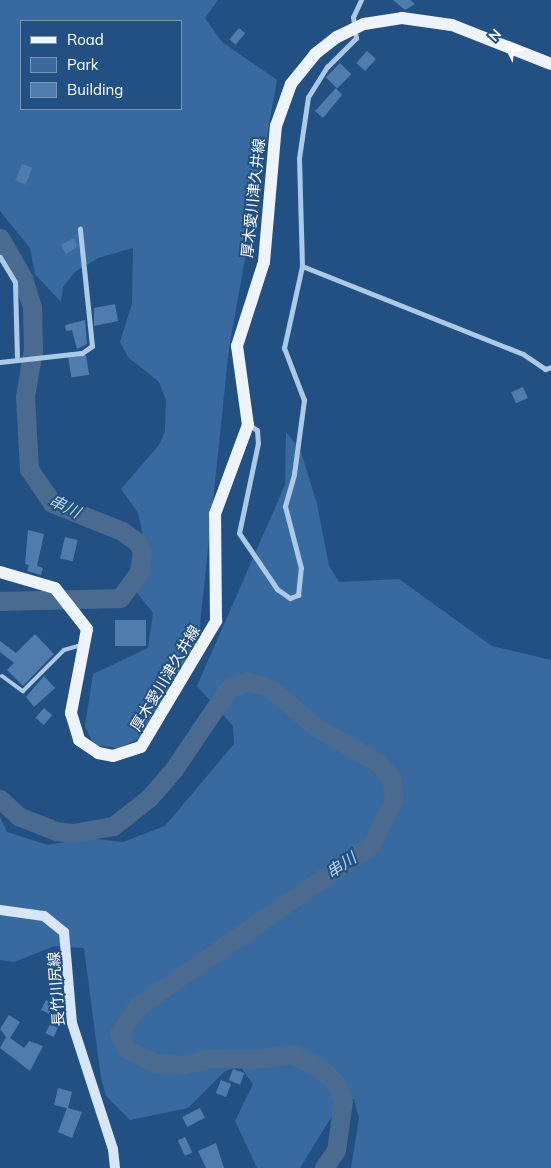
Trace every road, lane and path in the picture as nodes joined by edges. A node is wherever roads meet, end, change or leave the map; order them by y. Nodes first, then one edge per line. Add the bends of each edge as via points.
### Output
1 (361, 0) edge
2 (354, 27) junction
3 (551, 64) edge
4 (80, 230) dead end
5 (0, 257) edge
6 (302, 266) junction
7 (17, 357) junction
8 (0, 362) edge
9 (551, 367) edge
10 (248, 425) junction
11 (0, 572) edge
12 (86, 645) junction
13 (2, 676) dead end
14 (0, 910) edge
15 (115, 1168) edge

1 - 2 street
2 - 3 main road, 厚木愛川津久井線 via 390,19 426,18
2 - 6 street via 352,45 327,67 306,105 297,199
2 - 10 main road, 厚木愛川津久井線 via 308,61 291,84 279,112 267,245 236,354 248,400
4 - 7 street via 92,346 82,353
5 - 7 street via 15,282
6 - 9 street via 524,354 545,369
6 - 10 street via 284,348 304,400 285,506 301,568 298,595 290,598 277,589 239,533 258,443 258,430
7 - 8 street
10 - 12 main road, 厚木愛川津久井線 via 215,514 216,621 155,730 136,751 107,755 91,749 77,736 70,713
11 - 12 main road, 厚木愛川津久井線 via 55,588 84,622
12 - 13 lane via 64,650 23,691
14 - 15 main road, 長竹川尻線 via 44,916 64,932 70,951 72,1023 113,1149

